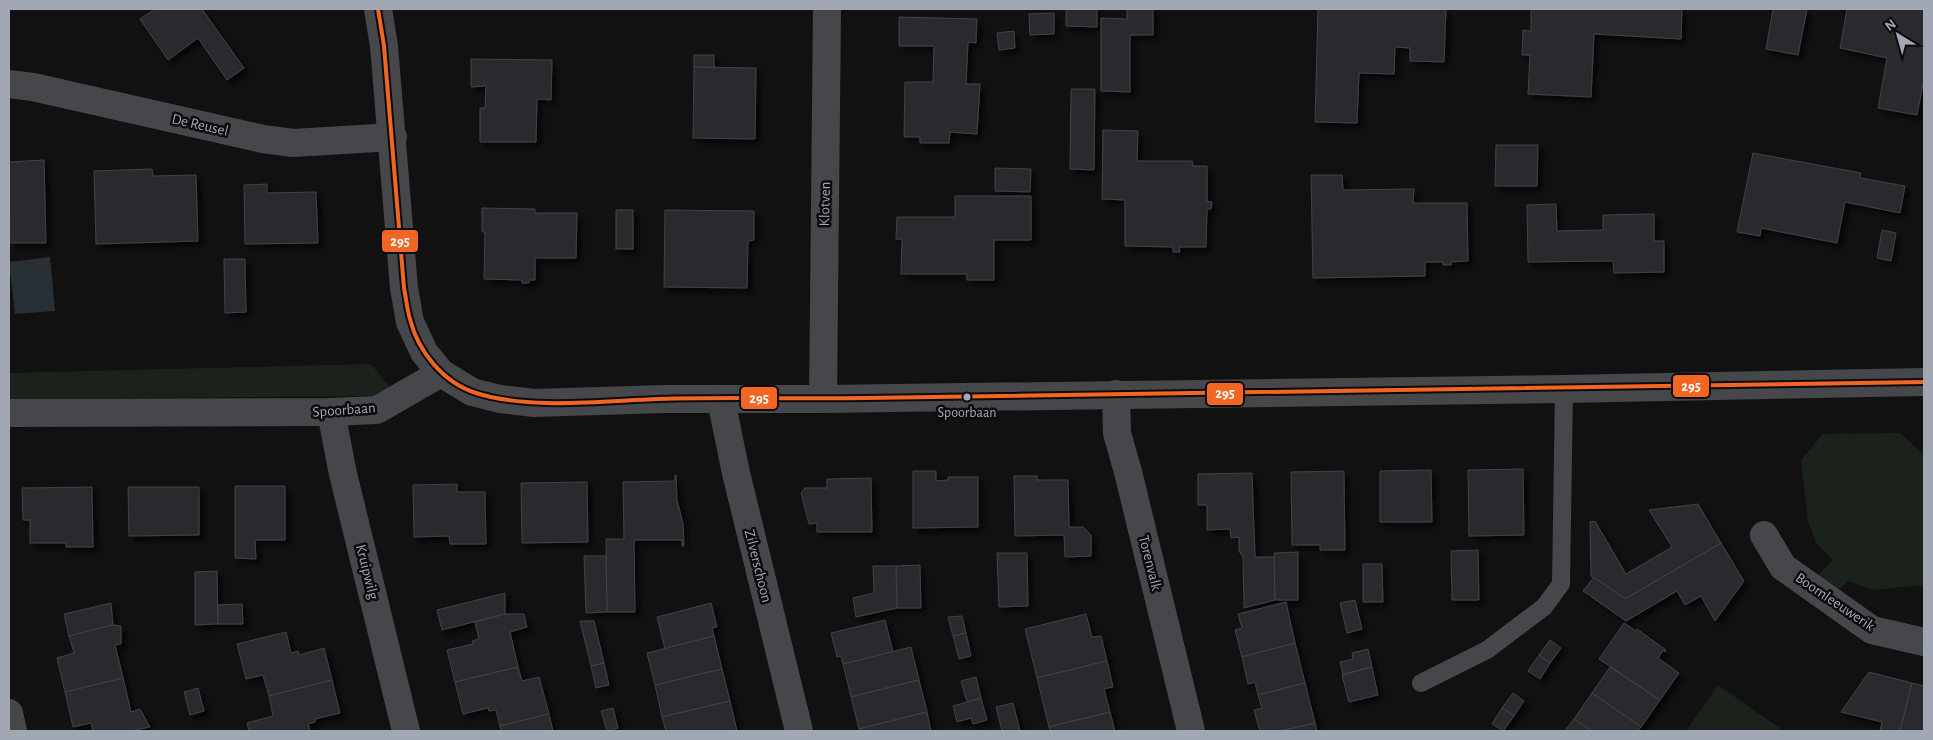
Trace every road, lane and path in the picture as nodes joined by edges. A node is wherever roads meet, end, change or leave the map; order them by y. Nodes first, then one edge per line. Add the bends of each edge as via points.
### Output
1 (378, 9) edge
2 (827, 9) edge
3 (9, 84) edge
4 (393, 137) junction
5 (441, 373) junction
6 (1924, 382) edge
7 (1564, 389) junction
8 (1116, 394) junction
9 (823, 399) junction
10 (721, 400) junction
11 (9, 412) edge
12 (331, 412) junction
13 (1764, 535) dead end
14 (1924, 642) edge
15 (1421, 683) dead end
16 (9, 713) edge
17 (13, 731) edge
18 (406, 731) edge
19 (799, 731) edge
20 (1191, 731) edge

1 - 4 street
2 - 9 street, Klotven
3 - 4 street, De Reusel via 263,139 293,143
4 - 5 street via 404,288 410,322 424,352
5 - 10 street via 472,392 500,400
5 - 12 street, Spoorbaan via 377,410
6 - 7 street
7 - 8 street
7 - 15 lane via 1561,584 1544,607 1487,650
8 - 9 street
8 - 20 street, Torenvalk via 1117,433
9 - 10 street
10 - 19 street, Zilverschoon
11 - 12 street, Spoorbaan
12 - 18 street, Kruipwilg via 345,483
13 - 14 street, Boomleeuwerik via 1782,567 1872,630
16 - 17 street

